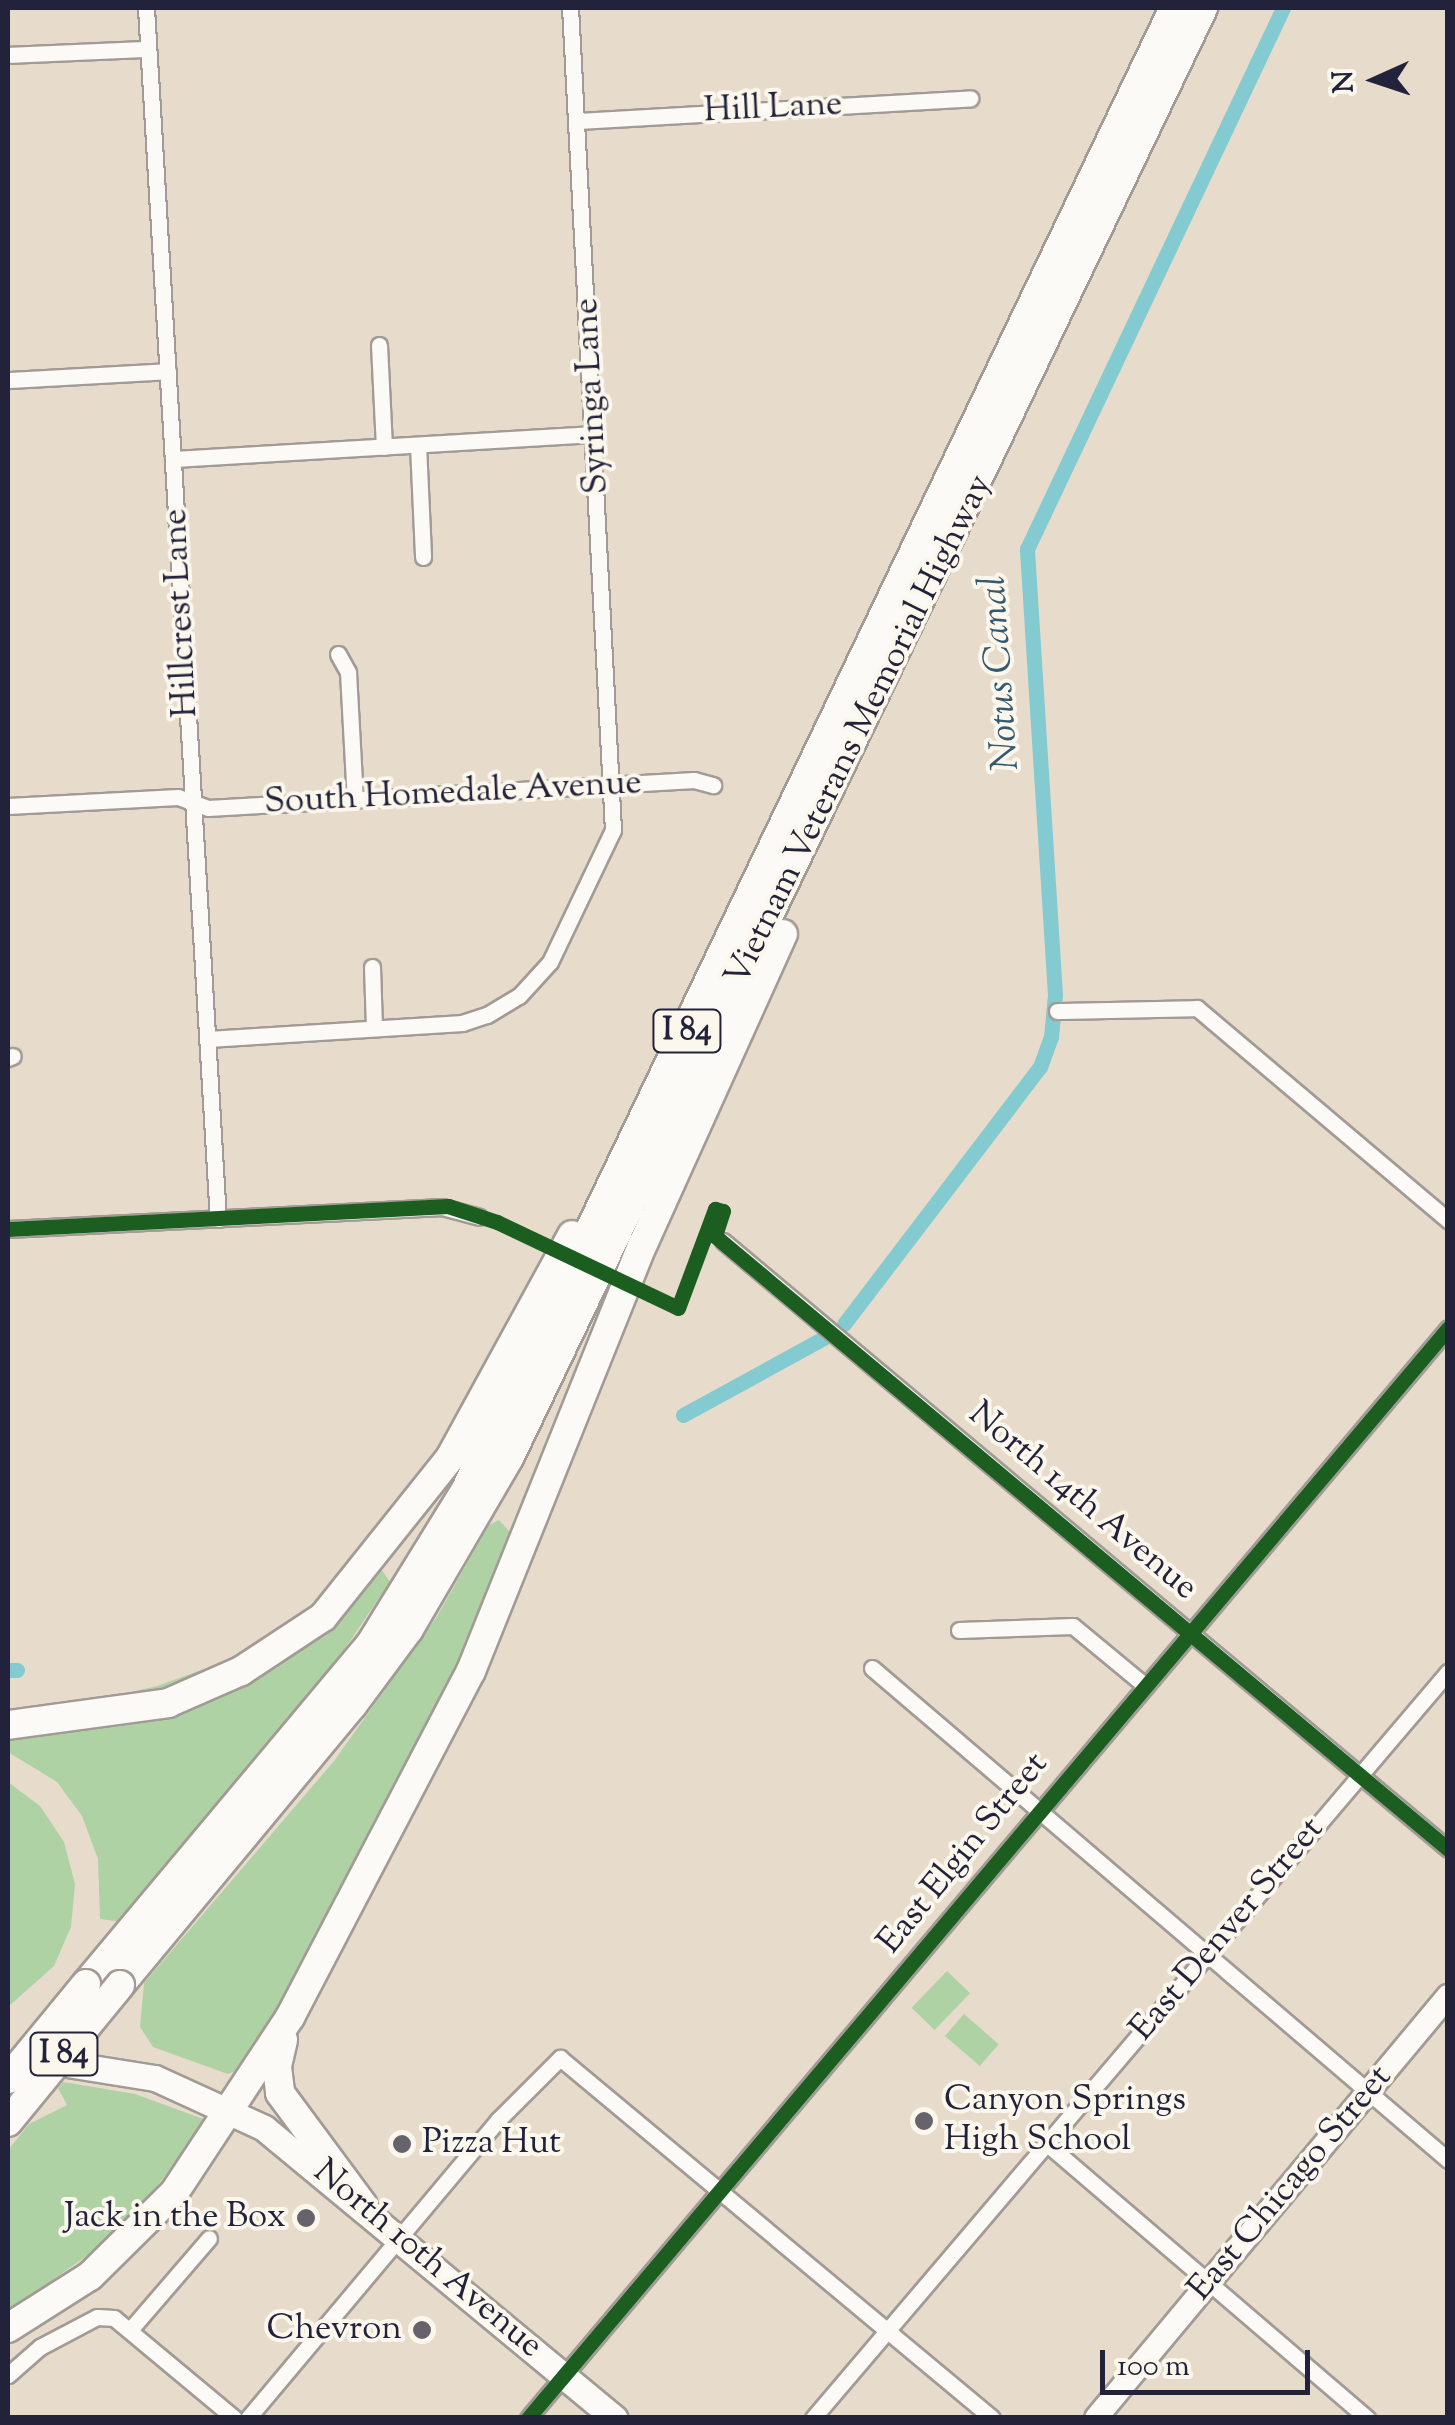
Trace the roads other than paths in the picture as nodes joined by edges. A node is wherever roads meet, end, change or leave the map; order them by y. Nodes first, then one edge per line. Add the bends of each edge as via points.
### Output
1 (146, 8) edge
2 (570, 8) edge
3 (1174, 8) edge
4 (1204, 8) edge
5 (148, 48) junction
6 (8, 55) edge
7 (970, 98) dead end
8 (577, 121) junction
9 (379, 345) dead end
10 (168, 370) junction
11 (8, 380) edge
12 (596, 434) junction
13 (418, 445) junction
14 (384, 447) junction
15 (173, 459) junction
16 (424, 557) dead end
17 (939, 569) junction
18 (338, 654) dead end
19 (616, 784) junction
20 (712, 785) dead end
21 (355, 800) junction
22 (193, 803) junction
23 (8, 806) edge
24 (372, 966) dead end
25 (1057, 1011) dead end
26 (374, 1028) junction
27 (208, 1039) junction
28 (644, 1119) junction
29 (478, 1217) dead end
30 (218, 1218) junction
31 (1448, 1220) edge
32 (8, 1230) edge
33 (723, 1241) dead end
34 (1448, 1328) edge
35 (959, 1630) dead end
36 (1188, 1632) junction
37 (872, 1668) dead end
38 (1448, 1672) edge
39 (1143, 1684) junction
40 (8, 1725) edge
41 (1360, 1775) junction
42 (1038, 1811) junction
43 (1448, 1849) edge
44 (1207, 1954) junction
45 (1448, 1996) edge
46 (290, 2017) junction
47 (8, 2062) edge
48 (8, 2079) edge
49 (1368, 2092) junction
50 (234, 2111) junction
51 (8, 2122) edge
52 (1046, 2143) junction
53 (1448, 2160) edge
54 (722, 2189) junction
55 (363, 2205) junction
56 (400, 2236) junction
57 (209, 2238) dead end
58 (1207, 2282) junction
59 (8, 2328) edge
60 (130, 2330) junction
61 (886, 2330) junction
62 (563, 2375) junction
63 (8, 2376) edge
64 (234, 2418) edge
65 (248, 2418) edge
66 (528, 2418) edge
67 (614, 2418) edge
68 (813, 2418) edge
69 (992, 2418) edge
70 (1096, 2418) edge
71 (1367, 2418) edge

1 - 5 street, Hillcrest Lane
2 - 8 street, Syringa Lane
3 - 28 highway, Vietnam Veterans Memorial Highway / I 84
4 - 17 highway, Vietnam Veterans Memorial Highway / I 84
5 - 6 street
5 - 10 street, Hillcrest Lane
7 - 8 street, Hill Lane
8 - 12 street, Syringa Lane
9 - 14 street
10 - 11 street
10 - 15 street, Hillcrest Lane
12 - 13 street
12 - 19 street, Syringa Lane
13 - 14 street
13 - 16 street
14 - 15 street
15 - 22 street, Hillcrest Lane
17 - 46 highway via 906,661 642,1244 471,1671
17 - 51 highway, Vietnam Veterans Memorial Highway / I 84, bridge via 552,1373 462,1544 352,1706
18 - 21 street via 348,672
19 - 20 street, South Homedale Avenue
19 - 21 street, South Homedale Avenue
19 - 26 street, Syringa Lane via 613,830 579,908 550,962 519,996 462,1023
21 - 22 street, South Homedale Avenue via 208,808
22 - 23 street, South Homedale Avenue via 178,797
22 - 27 street, Hillcrest Lane
24 - 26 street
25 - 31 street via 1197,1008
26 - 27 street, Syringa Lane
27 - 30 street, Hillcrest Lane
28 - 40 highway via 596,1192 450,1458 323,1617 241,1671 168,1703
28 - 48 highway, Vietnam Veterans Memorial Highway / I 84, bridge via 524,1376 422,1566 309,1722
29 - 30 street via 448,1206
30 - 32 street
33 - 36 street, North 14th Avenue
34 - 36 street, East Elgin Street
35 - 39 street via 1072,1626
36 - 39 street, East Elgin Street
36 - 41 street, North 14th Avenue
37 - 42 street
38 - 41 street, East Denver Street
39 - 42 street, East Elgin Street
41 - 43 street, North 14th Avenue
41 - 44 street, East Denver Street
42 - 44 street
42 - 54 street, East Elgin Street
44 - 49 street
44 - 52 street, East Denver Street
45 - 49 street, East Chicago Street
46 - 50 highway
46 - 55 highway via 276,2067 280,2093
47 - 50 main road, North 10th Avenue via 61,2059 127,2070
49 - 53 street
49 - 58 street, East Chicago Street
50 - 55 main road, North 10th Avenue via 295,2148
50 - 59 highway via 128,2243
52 - 58 street
52 - 61 street, East Denver Street
54 - 56 street via 560,2058 535,2077
54 - 61 street
54 - 62 street, East Elgin Street
55 - 56 main road, North 10th Avenue
56 - 62 main road, North 10th Avenue
56 - 65 street
57 - 60 street
58 - 70 street, East Chicago Street
58 - 71 street
60 - 63 street via 98,2317 40,2347
60 - 64 street
61 - 68 street, East Denver Street
61 - 69 street
62 - 66 street, East Elgin Street
62 - 67 main road, North 10th Avenue

